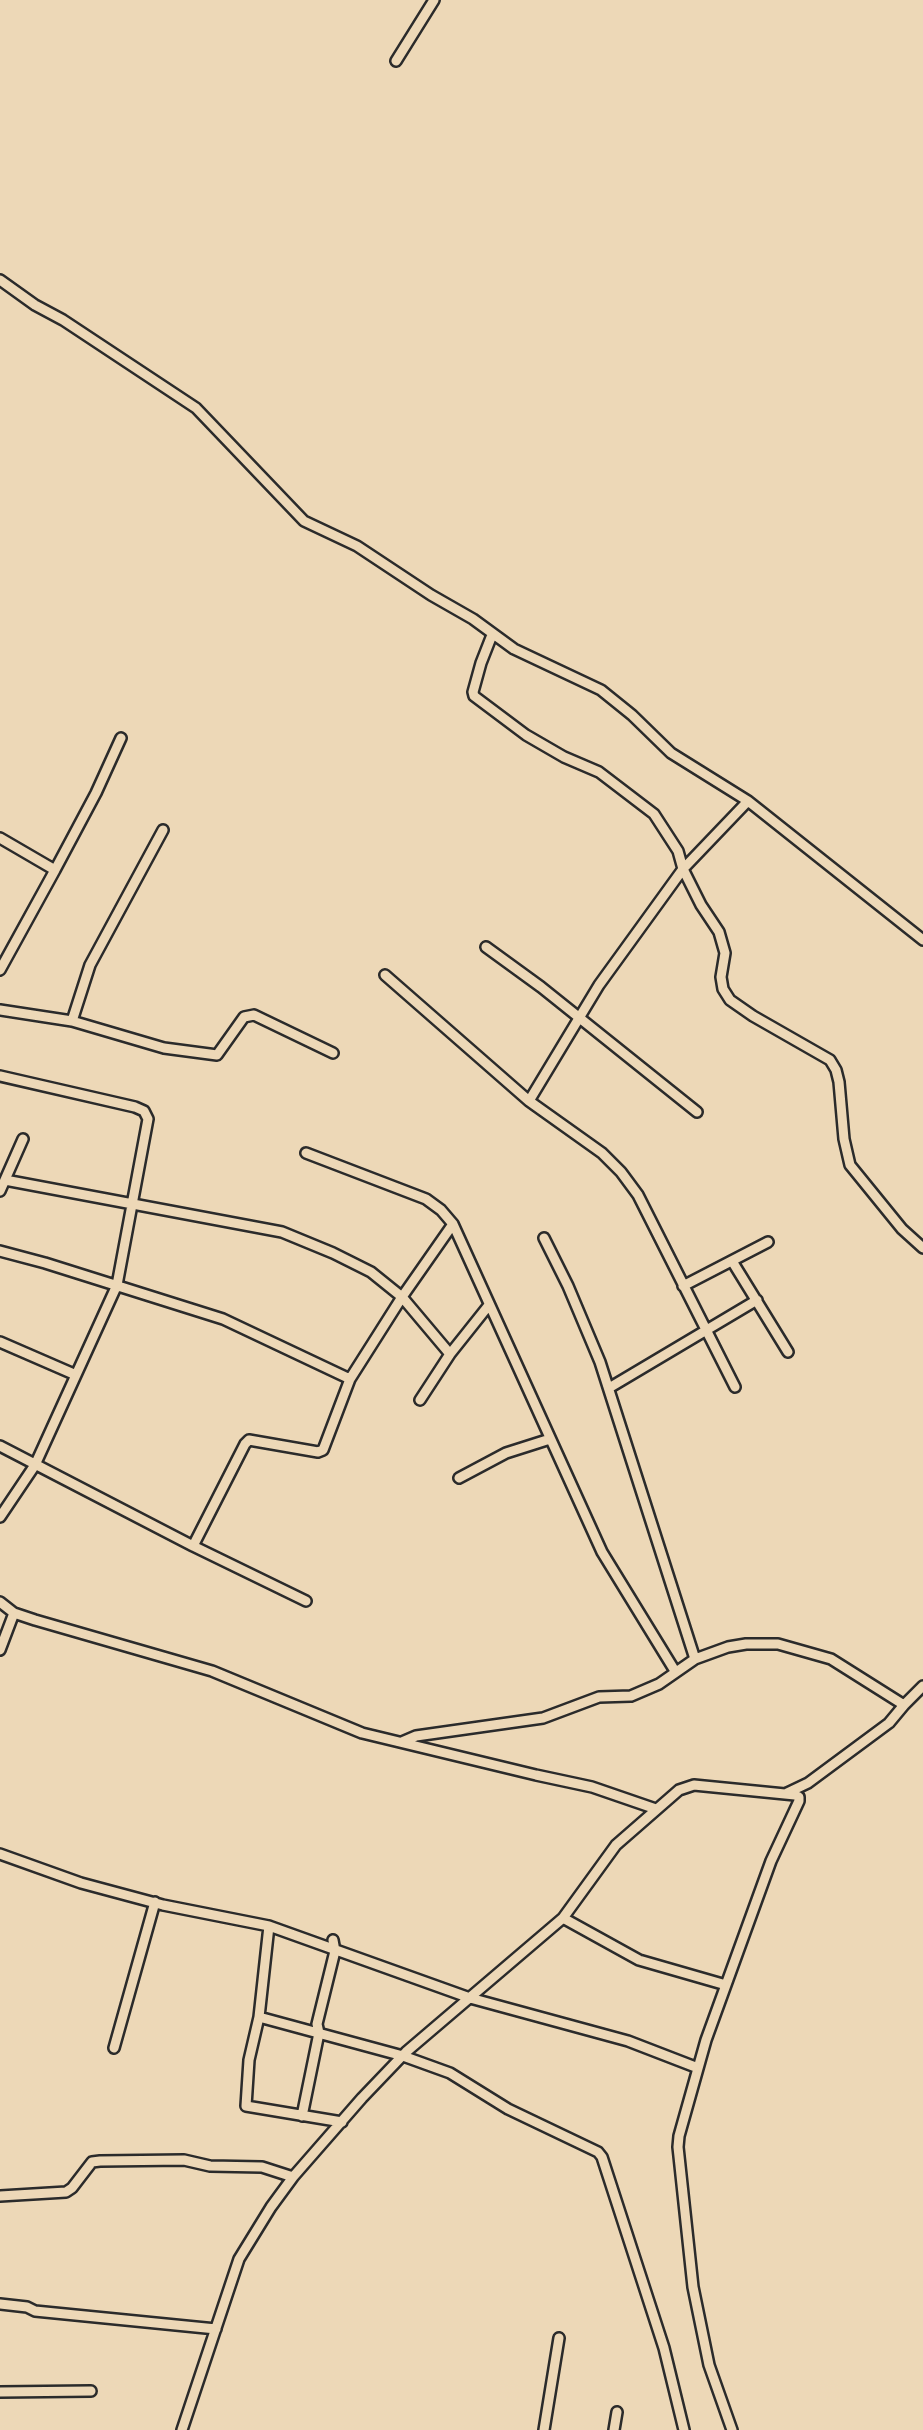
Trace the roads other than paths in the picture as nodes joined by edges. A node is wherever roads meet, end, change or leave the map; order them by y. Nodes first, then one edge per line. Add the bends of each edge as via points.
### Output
1 (434, 0) edge
2 (396, 61) dead end
3 (0, 280) edge
4 (492, 635) junction
5 (121, 738) dead end
6 (748, 801) junction
7 (163, 830) dead end
8 (0, 838) edge
9 (683, 869) junction
10 (55, 870) junction
11 (923, 940) edge
12 (486, 948) dead end
13 (0, 970) edge
14 (385, 975) dead end
15 (0, 1010) edge
16 (579, 1019) junction
17 (72, 1021) junction
18 (333, 1053) dead end
19 (0, 1076) edge
20 (529, 1101) junction
21 (697, 1112) dead end
22 (23, 1139) dead end
23 (306, 1153) dead end
24 (5, 1180) junction
25 (0, 1191) edge
26 (132, 1205) junction
27 (453, 1224) junction
28 (544, 1238) dead end
29 (768, 1242) dead end
30 (923, 1248) edge
31 (0, 1251) edge
32 (732, 1261) junction
33 (117, 1285) junction
34 (683, 1286) junction
35 (402, 1297) junction
36 (757, 1300) junction
37 (489, 1305) junction
38 (705, 1331) junction
39 (0, 1342) edge
40 (788, 1352) dead end
41 (450, 1354) junction
42 (76, 1375) junction
43 (350, 1379) junction
44 (735, 1387) dead end
45 (609, 1388) junction
46 (420, 1400) dead end
47 (550, 1439) junction
48 (0, 1446) edge
49 (35, 1465) junction
50 (459, 1478) dead end
51 (0, 1517) edge
52 (193, 1546) junction
53 (306, 1601) dead end
54 (0, 1602) edge
55 (14, 1613) junction
56 (0, 1650) edge
57 (695, 1659) junction
58 (675, 1671) junction
59 (923, 1686) edge
60 (904, 1704) junction
61 (402, 1742) junction
62 (784, 1793) junction
63 (656, 1809) junction
64 (0, 1854) edge
65 (155, 1902) junction
66 (563, 1918) junction
67 (269, 1926) junction
68 (333, 1940) dead end
69 (335, 1951) junction
70 (726, 1985) junction
71 (470, 1998) junction
72 (259, 2017) junction
73 (319, 2033) junction
74 (114, 2048) dead end
75 (403, 2055) junction
76 (698, 2068) junction
77 (302, 2116) junction
78 (342, 2122) junction
79 (293, 2177) junction
80 (0, 2196) edge
81 (0, 2304) edge
82 (216, 2330) junction
83 (559, 2338) dead end
84 (91, 2391) dead end
85 (0, 2392) edge
86 (617, 2412) dead end
87 (182, 2430) edge
88 (544, 2430) edge
89 (614, 2430) edge
90 (684, 2430) edge
91 (732, 2430) edge

1 - 2 street
3 - 4 street via 196,408 304,521 357,546
4 - 6 street via 601,690 682,761
4 - 9 street via 473,692 476,699 526,735 599,772 654,814 678,851
5 - 10 street
6 - 9 street
6 - 11 street
7 - 17 street via 90,966
8 - 10 street
9 - 16 street
9 - 30 street via 723,942 723,989 730,1000 753,1016 830,1060 839,1082 850,1165 896,1223
10 - 13 street
12 - 16 street
14 - 20 street
15 - 17 street
16 - 20 street
16 - 21 street
17 - 18 street via 164,1048 217,1054 244,1017 254,1015
19 - 26 street via 144,1111 148,1119
20 - 34 street via 602,1153 621,1172 638,1195
22 - 24 street
23 - 27 street via 426,1199
24 - 25 street
24 - 26 street
26 - 33 street
26 - 35 street via 282,1232 371,1272
27 - 35 street
27 - 37 street
28 - 45 street
29 - 32 street
31 - 33 street
32 - 34 street
32 - 36 street
33 - 42 street
33 - 43 street via 223,1319
34 - 38 street
35 - 41 street
35 - 43 street
36 - 38 street
36 - 40 street
37 - 41 street
37 - 47 street
38 - 44 street
38 - 45 street
39 - 42 street
41 - 46 street
42 - 49 street
43 - 52 street via 323,1450 255,1440 245,1444
45 - 57 street
47 - 50 street via 506,1453
47 - 58 street via 602,1552
48 - 49 street
49 - 51 street
49 - 52 street
52 - 53 street
54 - 55 street
55 - 56 street
55 - 61 street via 212,1671 362,1733
57 - 58 street
57 - 60 street via 746,1644 799,1648 831,1659
58 - 61 street via 659,1684 632,1696 599,1697 543,1718 416,1736
59 - 60 street
60 - 62 street via 873,1736 808,1783
61 - 63 street via 592,1787
62 - 63 street via 685,1786
62 - 70 street via 799,1797 799,1801 771,1861
63 - 66 street via 613,1849
64 - 65 street via 81,1883
65 - 67 street
65 - 74 street
66 - 70 street via 639,1960
66 - 71 street
67 - 69 street
67 - 72 street
68 - 69 street
69 - 71 street
69 - 73 street via 317,2024
70 - 76 street
71 - 75 street
71 - 76 street via 628,2041
72 - 73 street
72 - 77 street via 249,2060 246,2106
73 - 75 street
73 - 77 street
75 - 78 street
75 - 90 street via 450,2073 508,2109 603,2157 663,2348
76 - 91 street via 678,2146 693,2287 709,2365
77 - 78 street
78 - 79 street
79 - 80 street via 262,2167 210,2166 184,2160 100,2161 92,2163 66,2192
79 - 82 street via 239,2259
81 - 82 street
82 - 87 street
83 - 88 street
84 - 85 street
86 - 89 street

